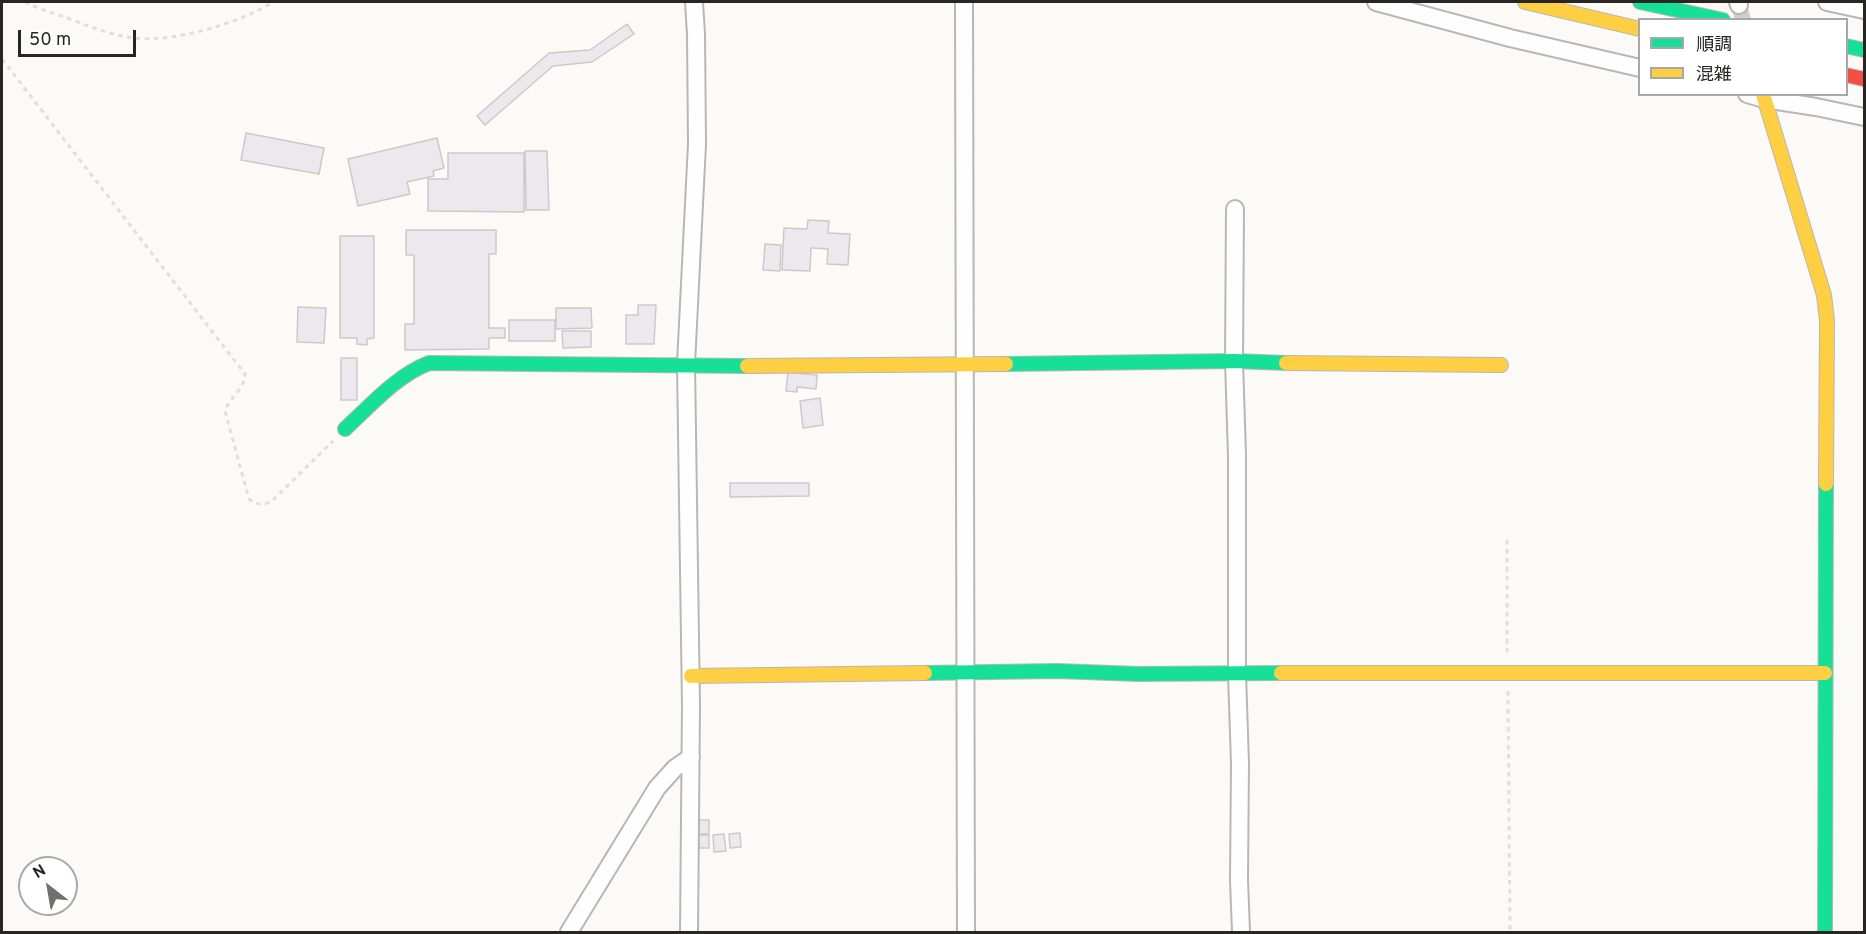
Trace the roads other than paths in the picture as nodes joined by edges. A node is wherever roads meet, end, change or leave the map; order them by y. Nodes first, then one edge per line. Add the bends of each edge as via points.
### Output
1 (694, 2) edge
2 (964, 2) edge
3 (1377, 2) edge
4 (1526, 2) edge
5 (1640, 2) edge
6 (1827, 2) edge
7 (1864, 10) edge
8 (1714, 18) edge
9 (1638, 28) edge
10 (1848, 46) edge
11 (1864, 50) edge
12 (1638, 68) edge
13 (1848, 75) edge
14 (1864, 79) edge
15 (1764, 97) edge
16 (1864, 117) edge
17 (1235, 209) dead end
18 (1234, 361) junction
19 (966, 363) junction
20 (686, 364) junction
21 (1501, 365) dead end
22 (345, 429) road end
23 (966, 672) junction
24 (1825, 673) junction
25 (1237, 674) junction
26 (691, 676) junction
27 (690, 757) junction
28 (568, 933) edge
29 (689, 933) edge
30 (966, 933) edge
31 (1241, 933) edge
32 (1825, 933) edge

1 - 20 street via 697,144
2 - 19 street
3 - 12 street
4 - 9 main road
5 - 8 main road
6 - 7 street
10 - 11 main road
13 - 14 main road
15 - 16 street
15 - 24 main road via 1826,308
17 - 18 street
18 - 19 main road
18 - 21 main road
18 - 25 street
19 - 20 main road
19 - 23 street
20 - 22 main road via 429,363 408,373
20 - 26 street
23 - 25 main road
23 - 26 main road
23 - 30 street
24 - 25 main road
24 - 32 main road
25 - 31 street
26 - 27 street
27 - 28 street via 657,788
27 - 29 street

